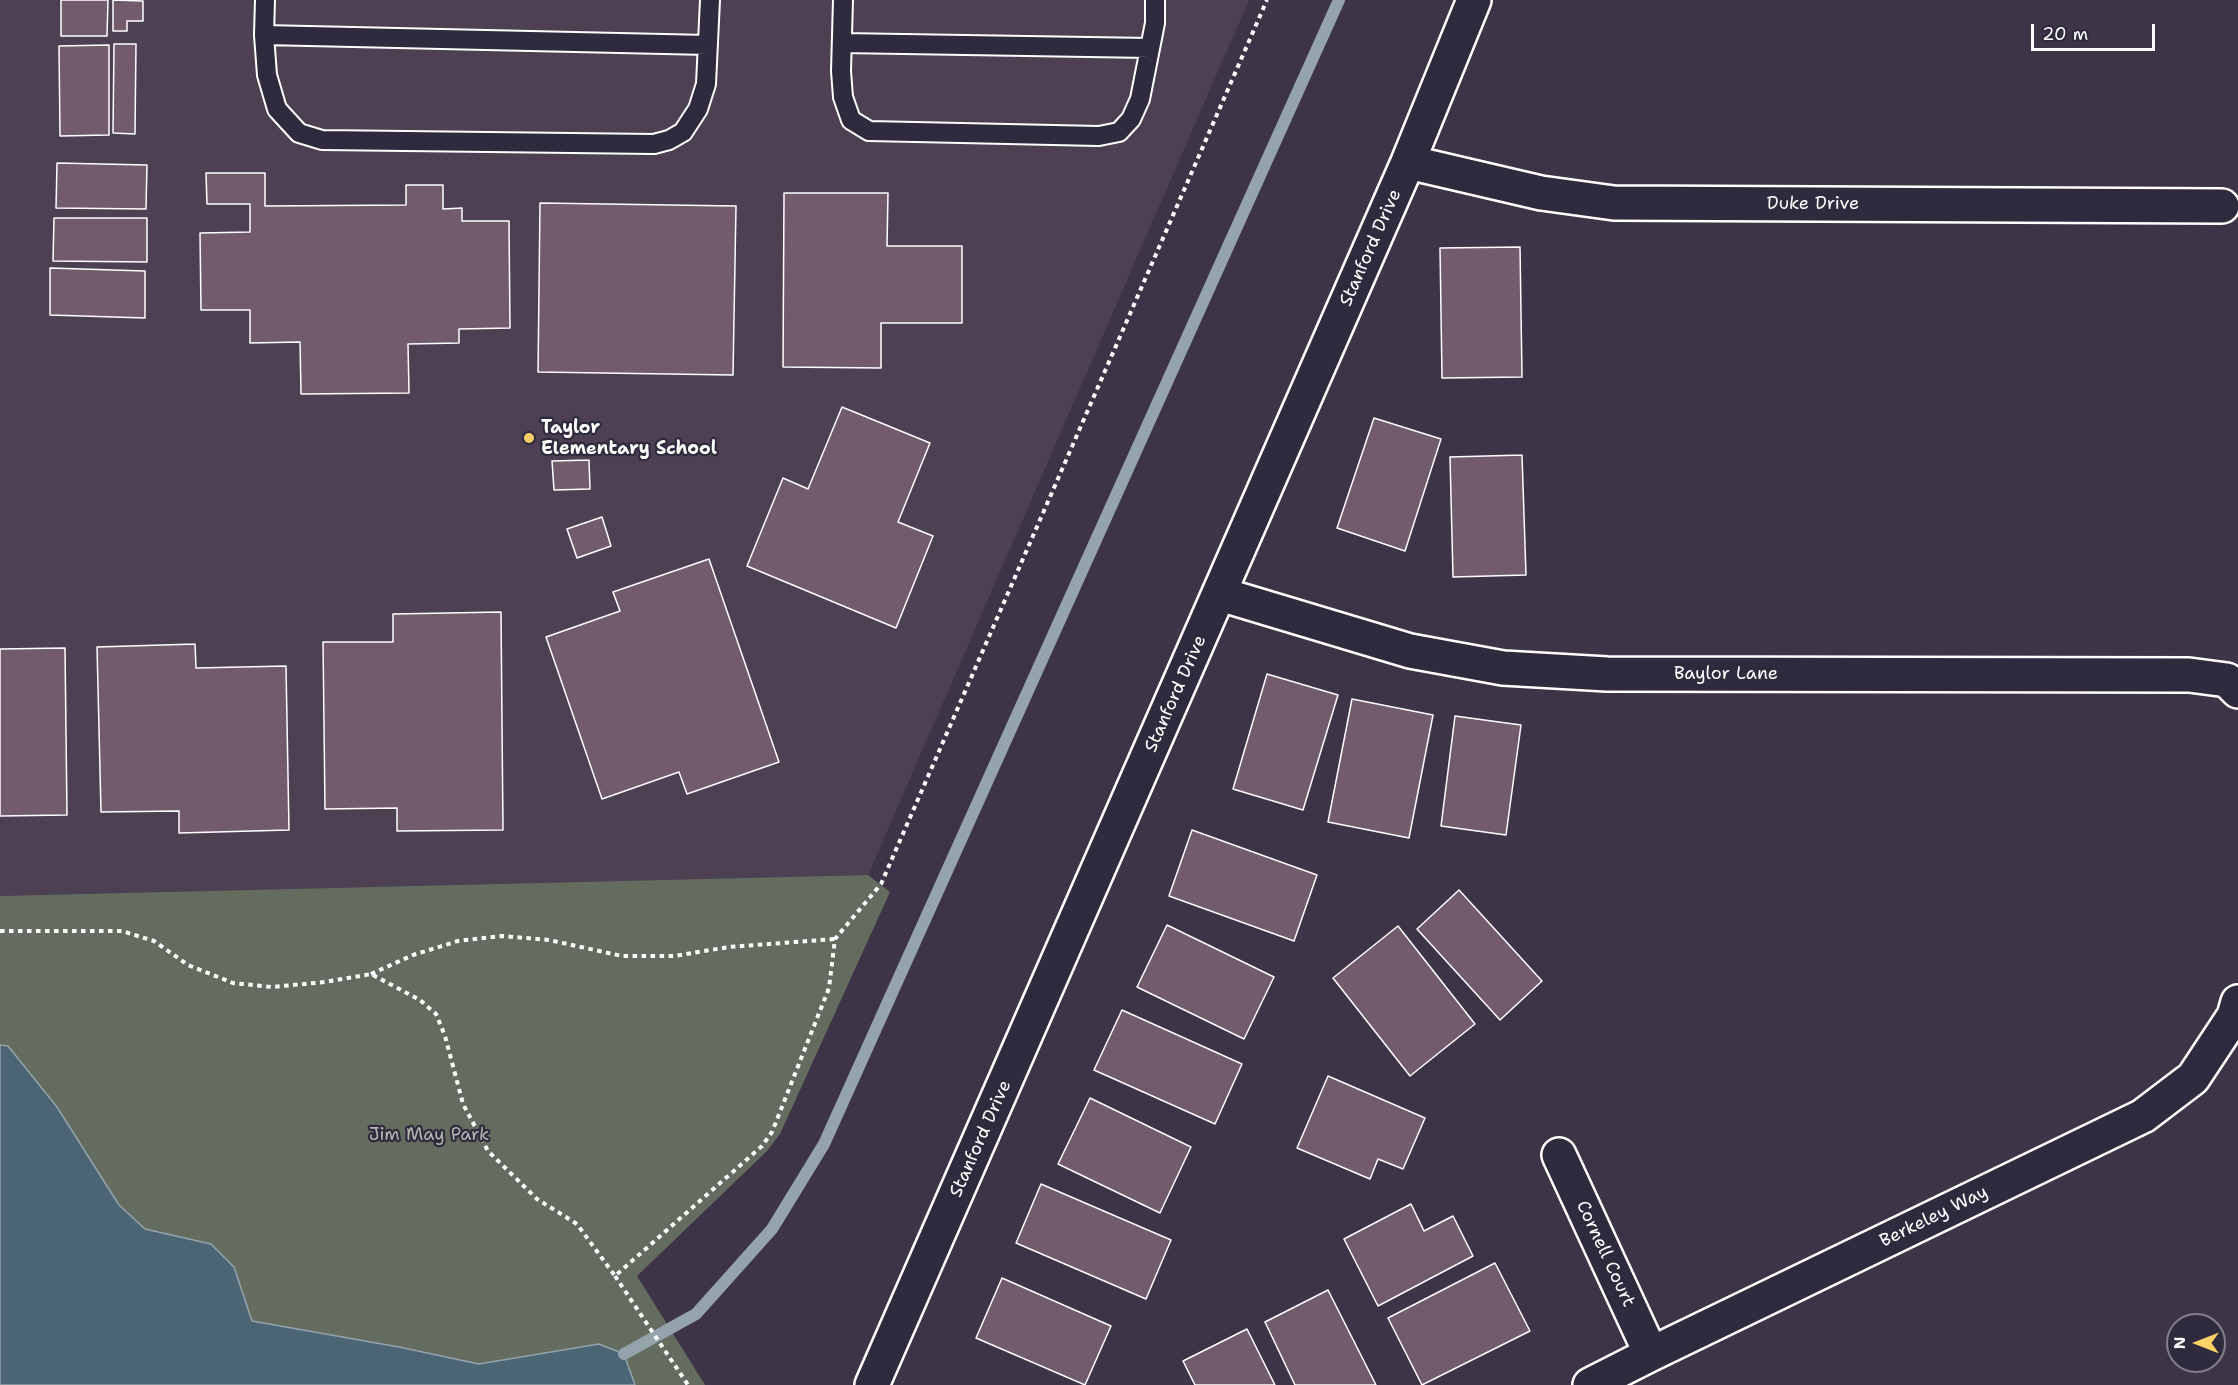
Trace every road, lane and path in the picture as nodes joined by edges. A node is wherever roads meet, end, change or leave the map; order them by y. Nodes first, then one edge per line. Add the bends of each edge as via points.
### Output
1 (265, 0) edge
2 (710, 0) edge
3 (843, 0) edge
4 (1155, 0) edge
5 (1267, 0) edge
6 (1474, 0) edge
7 (264, 35) junction
8 (842, 43) junction
9 (708, 45) junction
10 (1150, 48) junction
11 (1408, 162) junction
12 (2222, 206) dead end
13 (1220, 594) junction
14 (2238, 691) edge
15 (0, 931) edge
16 (835, 939) junction
17 (371, 974) junction
18 (2238, 1002) edge
19 (1559, 1155) dead end
20 (615, 1276) junction
21 (1651, 1354) junction
22 (688, 1385) edge
23 (872, 1385) edge
24 (1590, 1385) edge

1 - 7 lane
2 - 9 lane
3 - 8 lane
4 - 10 lane
5 - 16 path via 881,884
6 - 11 street, Stanford Drive
7 - 9 lane
7 - 9 lane via 267,75 277,110 299,133 322,140 654,144 683,132 698,109 706,84
8 - 10 lane
8 - 10 lane via 843,98 851,120 870,131 1099,136 1119,132 1131,119 1140,99
11 - 12 street, Duke Drive via 1541,194 1614,203
11 - 13 street, Stanford Drive
13 - 14 street, Baylor Lane via 1410,651 1503,668 1607,674 2189,675 2227,680
13 - 23 street, Stanford Drive
15 - 17 path via 122,931 154,941 188,965 233,983 272,987
16 - 17 path via 729,947 674,956 622,956 549,940 502,936 459,941 413,955
16 - 20 path via 829,988 772,1132 762,1146
17 - 20 path via 420,1000 436,1014 463,1104 488,1151 537,1199 576,1224
18 - 21 street, Berkeley Way via 2234,1016 2193,1078 2143,1116
19 - 21 street, Cornell Court
20 - 22 path
21 - 24 street, Berkeley Way

